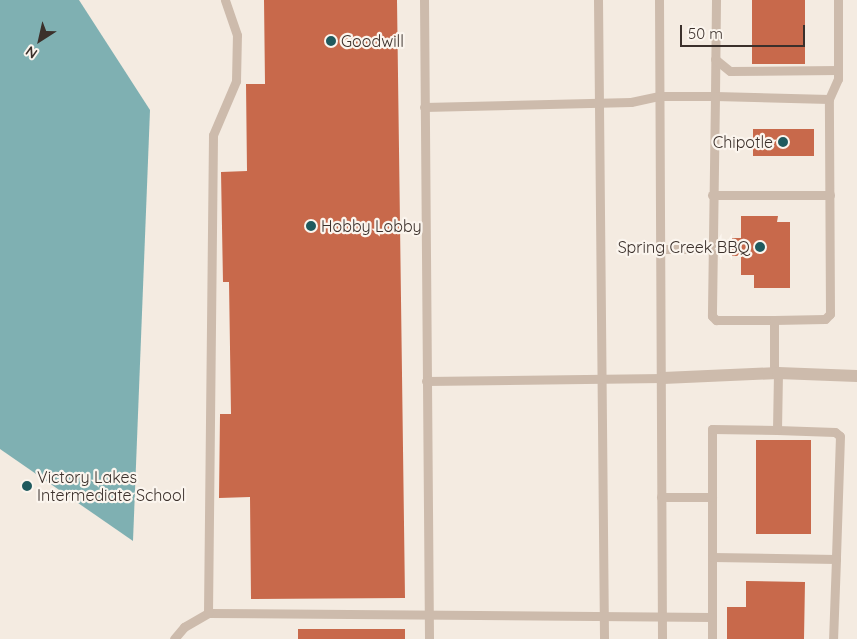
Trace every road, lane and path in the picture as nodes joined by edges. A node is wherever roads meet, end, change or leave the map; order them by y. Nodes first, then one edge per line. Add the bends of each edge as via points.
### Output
1 (225, 0) edge
2 (424, 0) edge
3 (598, 0) edge
4 (659, 0) edge
5 (716, 0) edge
6 (838, 0) edge
7 (715, 59) junction
8 (838, 70) junction
9 (659, 96) junction
10 (715, 96) junction
11 (829, 98) junction
12 (600, 103) junction
13 (424, 107) junction
14 (712, 195) junction
15 (830, 195) junction
16 (660, 249) junction
17 (712, 249) junction
18 (774, 320) junction
19 (776, 373) junction
20 (857, 376) edge
21 (663, 378) junction
22 (602, 380) junction
23 (426, 382) junction
24 (777, 430) junction
25 (661, 497) junction
26 (712, 497) junction
27 (712, 557) junction
28 (836, 559) junction
29 (208, 613) junction
30 (429, 615) junction
31 (605, 616) junction
32 (662, 616) junction
33 (712, 617) junction
34 (174, 639) edge
35 (429, 639) edge
36 (604, 639) edge
37 (662, 639) edge
38 (712, 639) edge
39 (833, 639) edge

1 - 29 lane via 237,36 236,81 213,135
2 - 13 lane
3 - 12 lane
4 - 9 lane
5 - 7 lane
6 - 8 lane
7 - 8 lane via 730,71
7 - 10 lane
8 - 11 lane
9 - 10 lane
9 - 12 lane
9 - 16 lane
10 - 11 lane
10 - 14 lane
11 - 15 lane
12 - 13 lane
12 - 22 lane
13 - 23 lane
14 - 15 lane
14 - 17 lane
15 - 18 lane via 830,314 825,319
16 - 17 lane
16 - 21 lane
17 - 18 lane via 712,316 716,320
18 - 19 lane
19 - 20 street
19 - 21 street
19 - 24 lane
21 - 22 lane
21 - 25 lane
22 - 23 lane
22 - 31 lane
23 - 30 lane
24 - 26 lane via 712,429
24 - 28 lane via 835,432 840,436
25 - 26 lane
25 - 32 lane
26 - 27 lane
27 - 28 lane
27 - 33 lane
28 - 39 lane
29 - 30 lane
29 - 34 lane
30 - 31 lane
30 - 35 lane
31 - 32 lane
31 - 36 lane
32 - 33 lane
32 - 37 lane
33 - 38 lane

